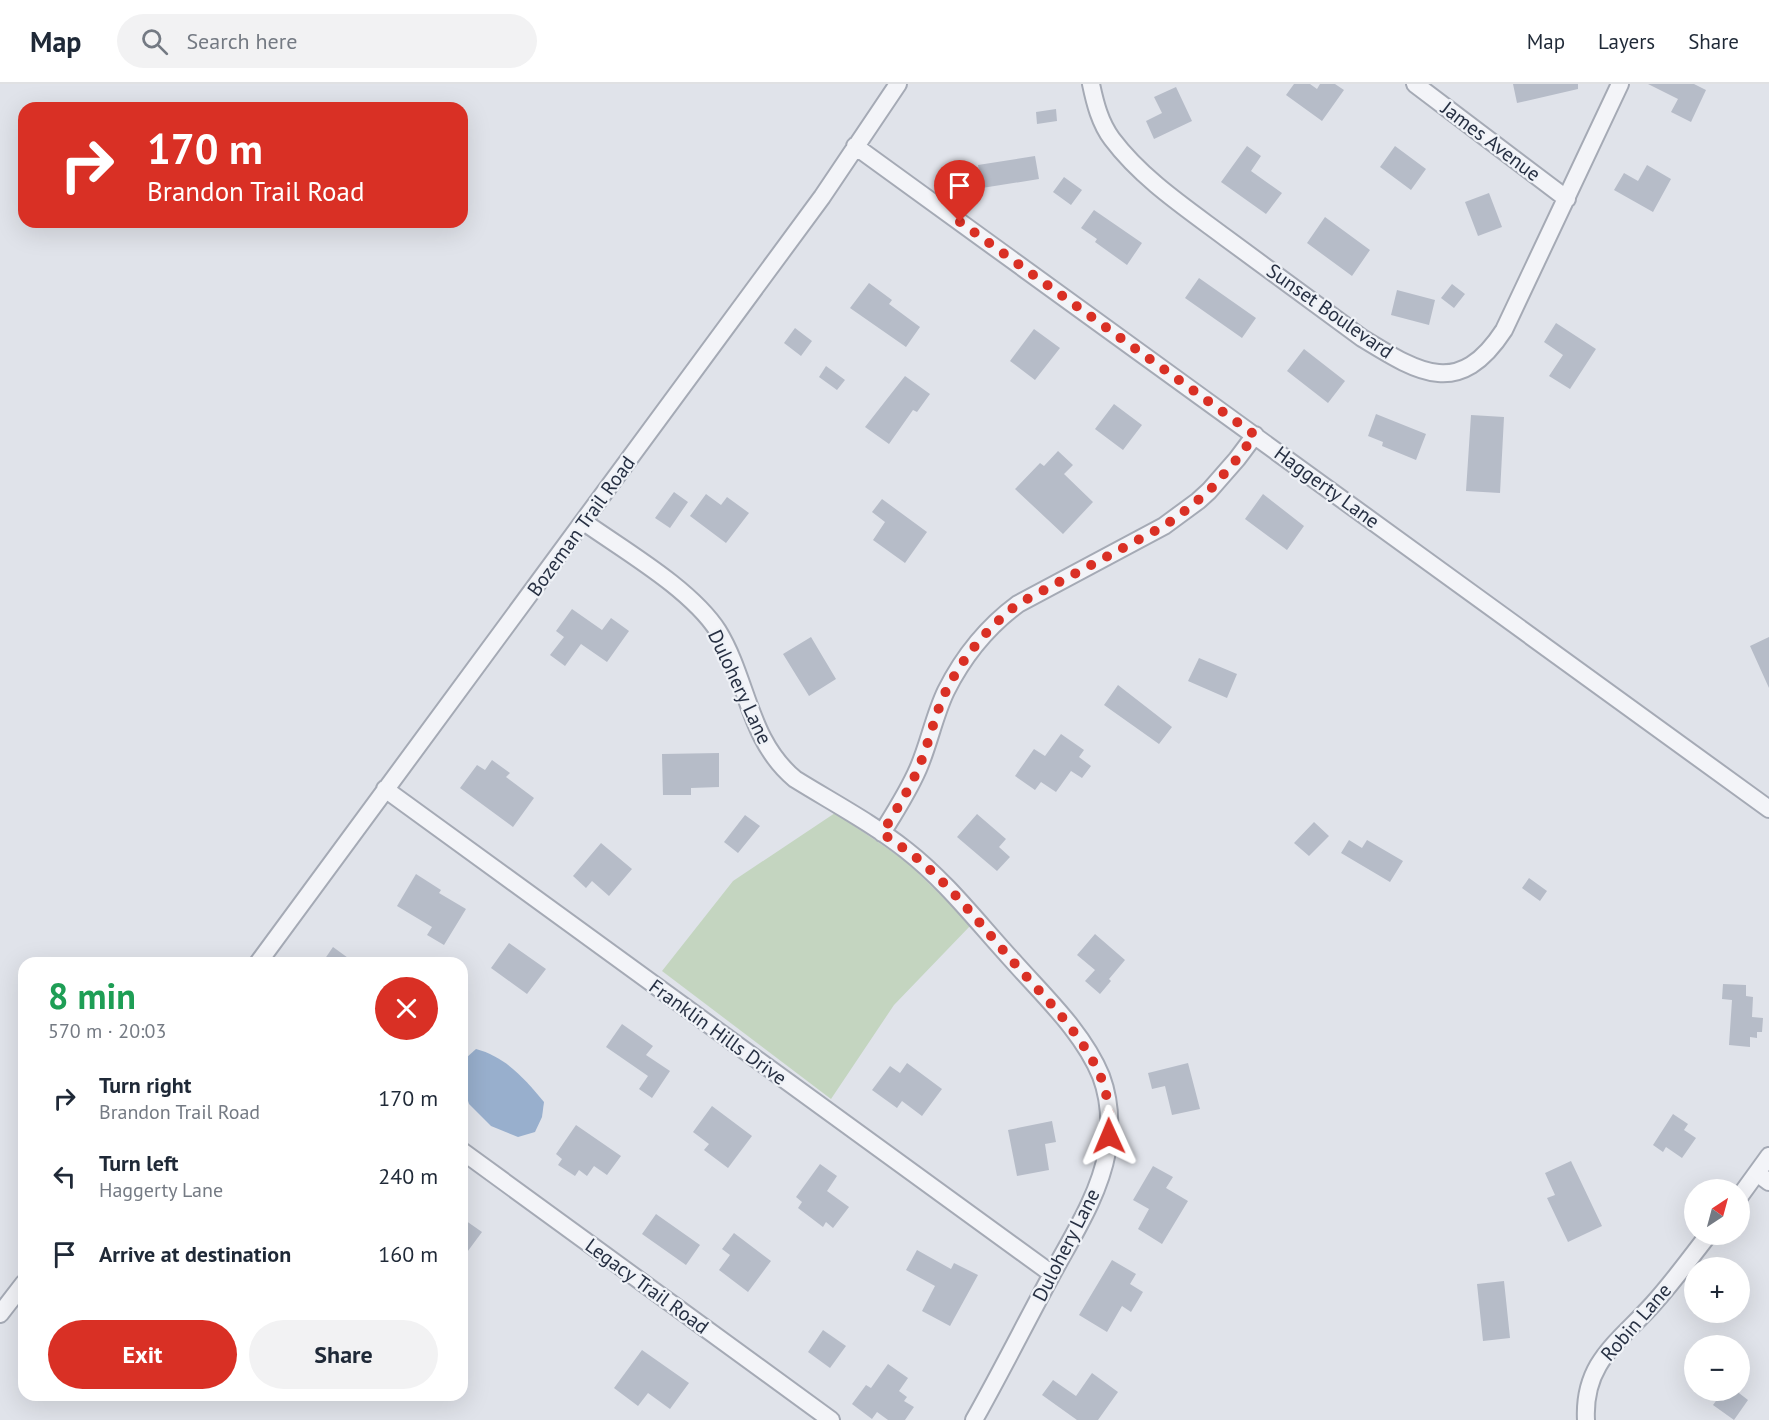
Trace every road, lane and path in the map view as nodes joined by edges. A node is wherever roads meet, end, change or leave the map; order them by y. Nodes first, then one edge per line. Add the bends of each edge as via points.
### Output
1 (898, 84) edge
2 (1090, 84) edge
3 (1415, 84) edge
4 (1620, 84) edge
5 (855, 146) junction
6 (1568, 199) junction
7 (1255, 435) junction
8 (584, 522) junction
9 (385, 789) junction
10 (1769, 809) edge
11 (882, 833) junction
12 (262, 957) edge
13 (468, 1155) edge
14 (1769, 1156) edge
15 (1763, 1178) edge
16 (1750, 1188) edge
17 (1700, 1245) edge
18 (1052, 1274) junction
19 (18, 1291) edge
20 (0, 1314) edge
21 (831, 1420) edge
22 (974, 1420) edge
23 (1586, 1420) edge

1 - 5 street, Bozeman Trail Road
2 - 6 street, Sunset Boulevard via 1101,120 1112,138 1171,197 1362,338 1391,356 1438,374 1464,371 1496,342
3 - 6 street, James Avenue
4 - 6 street, Sunset Boulevard
5 - 7 street, Haggerty Lane
5 - 8 street, Bozeman Trail Road via 822,197
7 - 10 street, Haggerty Lane
7 - 11 street via 1198,501 1164,526 1018,604 980,639 945,692 917,771
8 - 9 street, Bozeman Trail Road
8 - 11 street, Dulohery Lane via 681,592 717,630 759,732 782,768
9 - 12 street, Bozeman Trail Road
9 - 18 street, Franklin Hills Drive
11 - 18 street, Dulohery Lane via 926,866 960,900 1068,1023 1100,1076 1110,1122 1105,1163
13 - 21 street, Legacy Trail Road
14 - 15 street
15 - 16 street
17 - 23 street, Robin Lane via 1597,1366 1589,1384
18 - 22 street, Dulohery Lane
19 - 20 street

